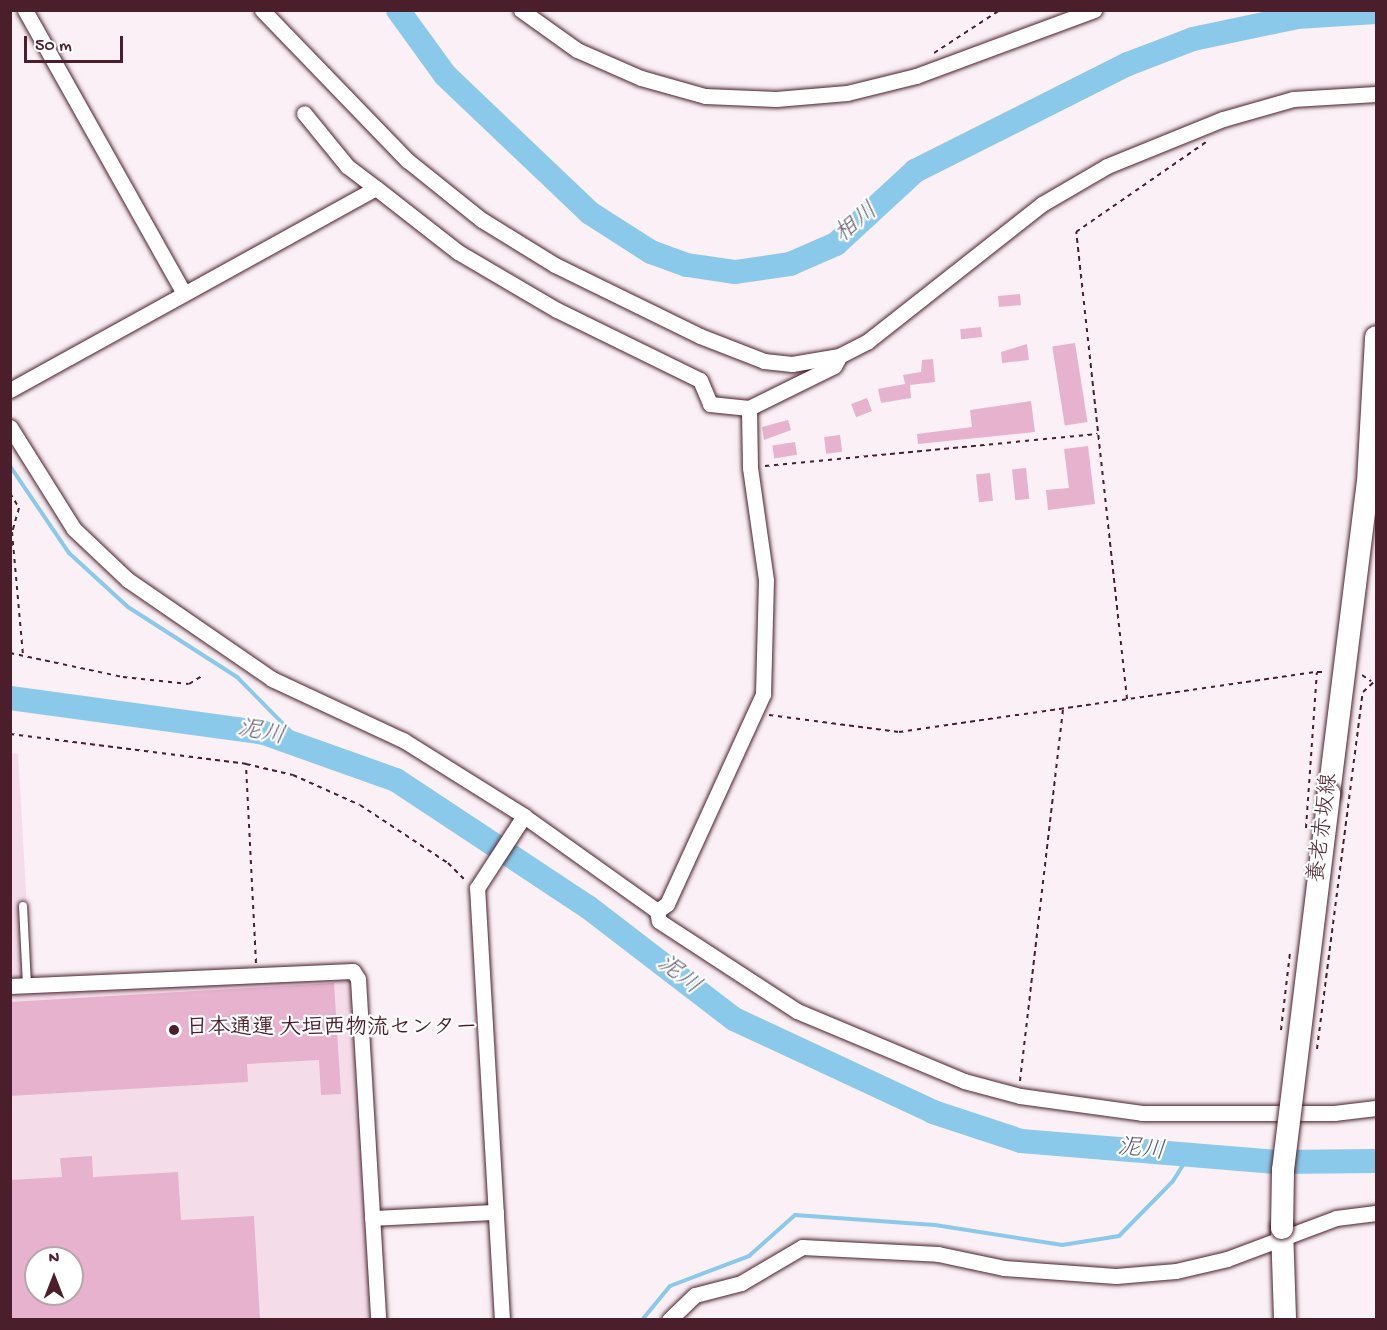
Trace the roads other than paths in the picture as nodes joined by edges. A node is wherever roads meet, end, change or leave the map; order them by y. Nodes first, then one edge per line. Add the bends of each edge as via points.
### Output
1 (26, 10) edge
2 (262, 10) edge
3 (521, 10) edge
4 (1094, 10) edge
5 (1377, 94) edge
6 (304, 113) dead end
7 (376, 188) junction
8 (184, 293) junction
9 (1377, 337) edge
10 (840, 356) junction
11 (10, 390) edge
12 (748, 408) junction
13 (1375, 408) edge
14 (10, 427) edge
15 (521, 820) junction
16 (23, 906) dead end
17 (657, 911) junction
18 (27, 985) junction
19 (10, 986) edge
20 (1377, 1108) edge
21 (496, 1212) junction
22 (1377, 1213) edge
23 (372, 1218) junction
24 (1282, 1234) junction
25 (378, 1320) edge
26 (501, 1320) edge
27 (669, 1320) edge
28 (1286, 1320) edge

1 - 8 street
2 - 10 street via 431,182 555,265 764,361 810,364
3 - 4 street via 577,51 641,78 705,96 776,99 847,93 916,76
5 - 10 street via 1293,99 1223,119 1107,166 1042,204 868,341
6 - 7 street via 347,166
7 - 8 street
7 - 12 street via 458,252 557,310 700,381 710,404
8 - 11 street
9 - 13 main road, 養老赤坂線
10 - 12 street via 834,366
12 - 17 street via 750,467 766,580 763,693 667,904
13 - 24 main road, 養老赤坂線, bridge via 1283,1170
14 - 15 street via 74,529 128,580 272,679 403,740
15 - 17 street
15 - 21 street via 479,886
16 - 18 lane
17 - 20 street via 659,921 797,1011 964,1081 1020,1096 1142,1113 1334,1113
18 - 19 street
18 - 23 street via 341,968 358,979
21 - 23 street
21 - 26 street
22 - 24 street via 1336,1218
23 - 25 street
24 - 27 street via 1176,1271 1116,1276 1004,1268 938,1254 802,1247 741,1283 694,1295
24 - 28 main road, 養老赤坂線

